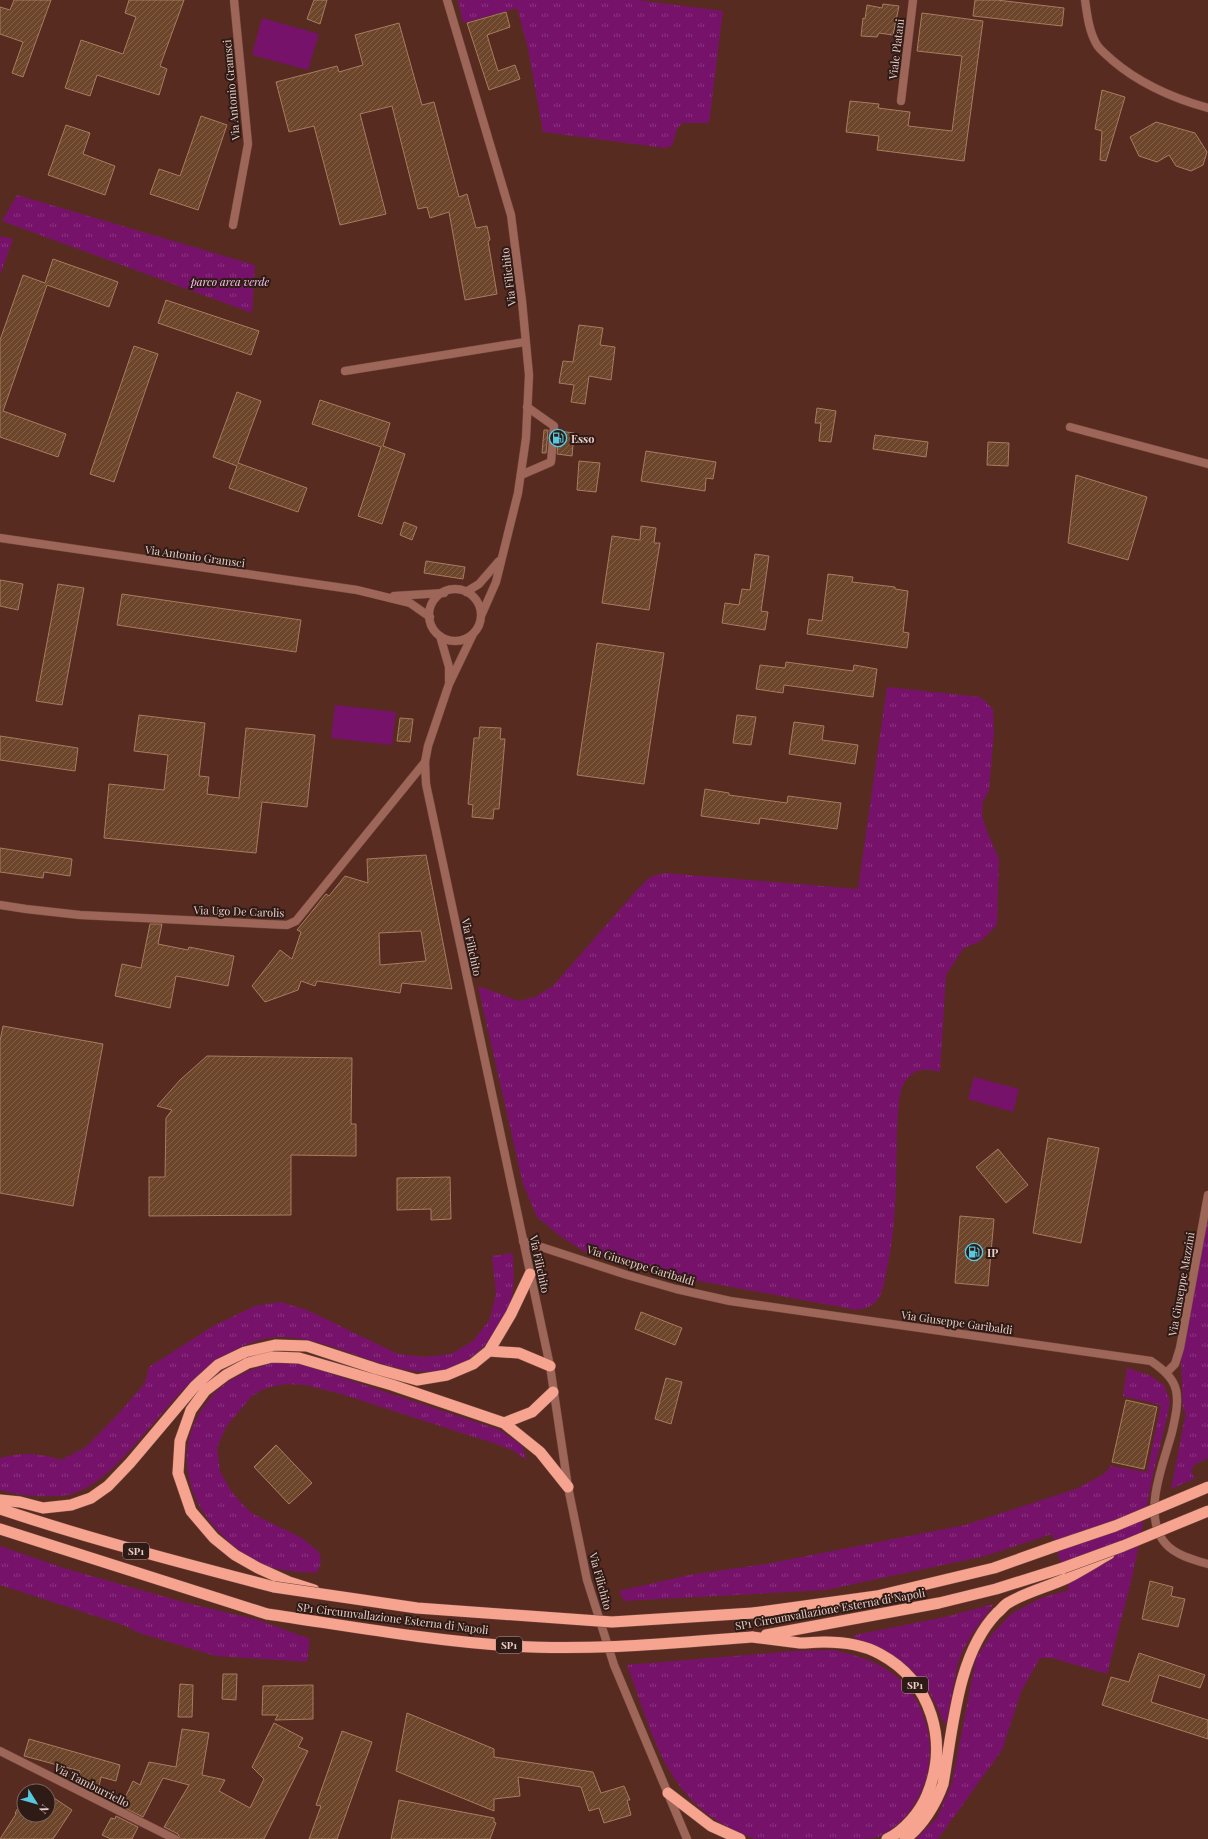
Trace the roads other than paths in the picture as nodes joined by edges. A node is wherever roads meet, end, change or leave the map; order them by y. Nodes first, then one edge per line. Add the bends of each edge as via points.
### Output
1 (234, 0) edge
2 (447, 0) edge
3 (913, 0) edge
4 (1085, 0) edge
5 (901, 101) dead end
6 (1208, 108) edge
7 (232, 225) dead end
8 (525, 342) junction
9 (345, 371) dead end
10 (527, 406) junction
11 (1070, 427) dead end
12 (1208, 464) edge
13 (521, 475) junction
14 (0, 538) edge
15 (500, 558) junction
16 (466, 592) junction
17 (444, 593) junction
18 (386, 596) junction
19 (481, 616) junction
20 (430, 617) junction
21 (473, 634) junction
22 (440, 636) junction
23 (449, 684) junction
24 (425, 762) junction
25 (0, 905) edge
26 (1208, 1195) edge
27 (523, 1240) junction
28 (530, 1274) junction
29 (489, 1351) junction
30 (550, 1366) junction
31 (1166, 1373) junction
32 (553, 1392) junction
33 (504, 1423) junction
34 (568, 1487) junction
35 (1208, 1487) edge
36 (0, 1500) edge
37 (0, 1509) edge
38 (1208, 1511) edge
39 (0, 1529) edge
40 (1208, 1564) edge
41 (1065, 1573) junction
42 (334, 1597) junction
43 (752, 1637) junction
44 (0, 1751) edge
45 (668, 1793) junction
46 (175, 1839) edge
47 (687, 1839) edge
48 (740, 1839) edge
49 (887, 1839) edge
50 (905, 1839) edge

1 - 7 street, Via Antonio Gramsci via 248,144
2 - 8 street, Via Filichito via 511,215
3 - 5 street, Viale Platani
4 - 6 street via 1094,40 1102,51 1144,83 1165,94
8 - 9 street
8 - 10 street, Via Filichito
10 - 13 street, Via Filichito
10 - 13 street via 554,426 550,462
11 - 12 street
13 - 15 street, Via Filichito via 512,520
14 - 18 street, Via Antonio Gramsci
15 - 16 street, Via Filichito via 479,584
15 - 19 street, Via Filichito via 496,582
16 - 17 street via 454,589
16 - 19 street via 476,599
17 - 18 street, Via Antonio Gramsci
17 - 20 street via 432,604
18 - 20 street, Via Antonio Gramsci via 410,603
19 - 21 street via 479,627
20 - 22 street via 432,626
21 - 22 street via 457,641
21 - 23 street, Via Filichito
22 - 23 street, Via Filichito via 449,667
23 - 24 street, Via Filichito
24 - 25 street, Via Ugo De Carolis via 296,921 287,925 80,915
24 - 27 street, Via Filichito via 426,784
26 - 31 street, Via Giuseppe Mazzini via 1180,1348 1175,1364
27 - 28 street, Via Filichito
27 - 31 street, Via Giuseppe Garibaldi via 627,1275 730,1301 1139,1358 1151,1361
28 - 29 highway via 511,1314
28 - 30 street, Via Filichito
29 - 30 highway via 518,1353
29 - 36 highway via 473,1364 447,1375 417,1380 307,1346 275,1345 245,1352 218,1365 195,1386 130,1463 108,1486 91,1498 71,1505 43,1508
30 - 32 street, Via Filichito
31 - 40 street, Via Giuseppe Garibaldi via 1176,1390 1177,1405 1154,1497 1154,1517 1165,1543 1178,1552
32 - 33 highway via 532,1412
32 - 34 street, Via Filichito
33 - 34 highway via 540,1452
33 - 42 highway, bridge via 392,1385 299,1358 272,1357 248,1363 226,1375 206,1391 191,1410 180,1441 178,1473 191,1511 214,1538 235,1555 289,1582
34 - 45 street, Via Filichito via 587,1580 614,1665
35 - 42 highway, SP1 Circumvallazione Esterna di Napoli / SP1, bridge via 1123,1523 994,1568 884,1594 753,1613 612,1622 417,1608
37 - 42 highway, SP1 Circumvallazione Esterna di Napoli / SP1, bridge via 164,1559 274,1587
38 - 41 highway, SP1 Circumvallazione Esterna di Napoli / SP1, bridge
39 - 43 highway, SP1 Circumvallazione Esterna di Napoli / SP1, bridge via 267,1614 410,1635 513,1646 600,1648
41 - 43 highway, SP1 Circumvallazione Esterna di Napoli / SP1 via 940,1603
41 - 50 highway via 1007,1604 979,1636 963,1676 939,1795 922,1822
43 - 49 highway, SP1 via 857,1646 880,1654 918,1687 929,1708 937,1737 933,1780 919,1811
44 - 46 street, Via Tamburriello
45 - 47 street, Via Filichito
45 - 48 highway via 711,1826

